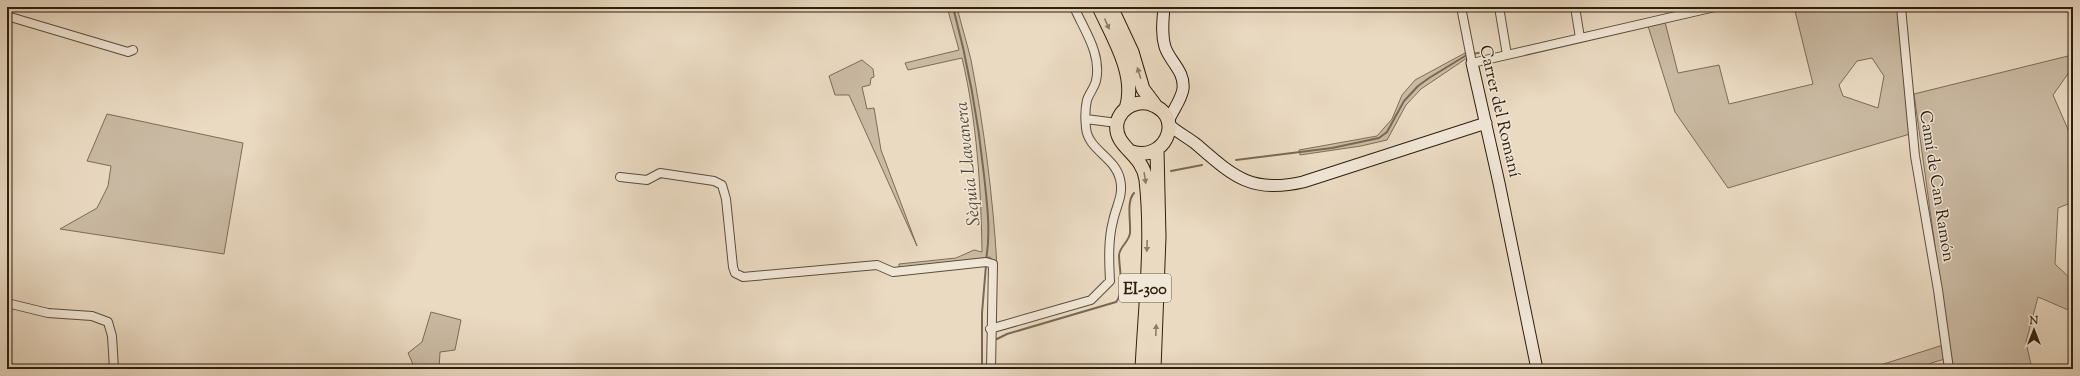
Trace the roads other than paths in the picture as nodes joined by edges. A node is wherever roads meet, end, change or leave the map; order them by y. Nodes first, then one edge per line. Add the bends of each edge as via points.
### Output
1 (1074, 7) edge
2 (1099, 7) edge
3 (1111, 7) edge
4 (1164, 7) edge
5 (1461, 7) edge
6 (1499, 7) edge
7 (1575, 7) edge
8 (1715, 7) edge
9 (1901, 7) edge
10 (7, 16) edge
11 (1580, 38) junction
12 (134, 50) dead end
13 (1507, 55) junction
14 (1472, 63) junction
15 (1177, 104) junction
16 (1157, 107) junction
17 (1126, 109) junction
18 (1086, 119) junction
19 (1117, 123) junction
20 (1168, 123) junction
21 (1486, 123) junction
22 (1188, 138) junction
23 (1161, 145) junction
24 (1132, 152) junction
25 (620, 177) dead end
26 (7, 303) edge
27 (990, 329) junction
28 (114, 369) edge
29 (990, 369) edge
30 (1142, 369) edge
31 (1154, 369) edge
32 (1537, 369) edge
33 (1949, 369) edge

1 - 18 street via 1091,42 1097,66 1096,82 1087,101
2 -> 17 main road via 1128,78 1130,92
16 -> 3 main road via 1143,89 1132,52
4 - 15 street via 1164,41 1183,81 1182,93
5 - 14 street, Carrer del Romaní
6 - 13 street
7 - 11 street
8 - 11 street
9 - 33 street, Camí de Can Ramón via 1915,156
10 - 12 street via 128,52
11 - 13 street
13 - 14 street
14 - 21 street, Carrer del Romaní
15 - 16 street
15 - 20 street
16 - 17 main road via 1136,103
16 - 20 main road
17 - 19 main road
18 - 19 street
18 - 27 street via 1091,142 1108,157 1120,180 1120,200 1113,220 1109,249 1110,281 1091,300
19 - 24 main road, EI-300 via 1120,141
20 - 22 street
20 - 23 main road, EI-300 via 1168,133
21 - 22 street via 1303,182 1276,186 1262,186 1238,177
21 - 32 street, Carrer del Romaní
22 - 23 street
23 - 24 main road via 1146,154
31 -> 23 main road, EI-300 via 1160,217 1157,173
24 -> 30 main road, EI-300 via 1142,164 1147,190
25 - 27 street via 647,180 660,173 722,185 726,199 733,267 735,273 742,277 877,265 893,272 986,262 993,264
26 - 28 street via 48,313 92,316 108,322 112,336
27 - 29 street

